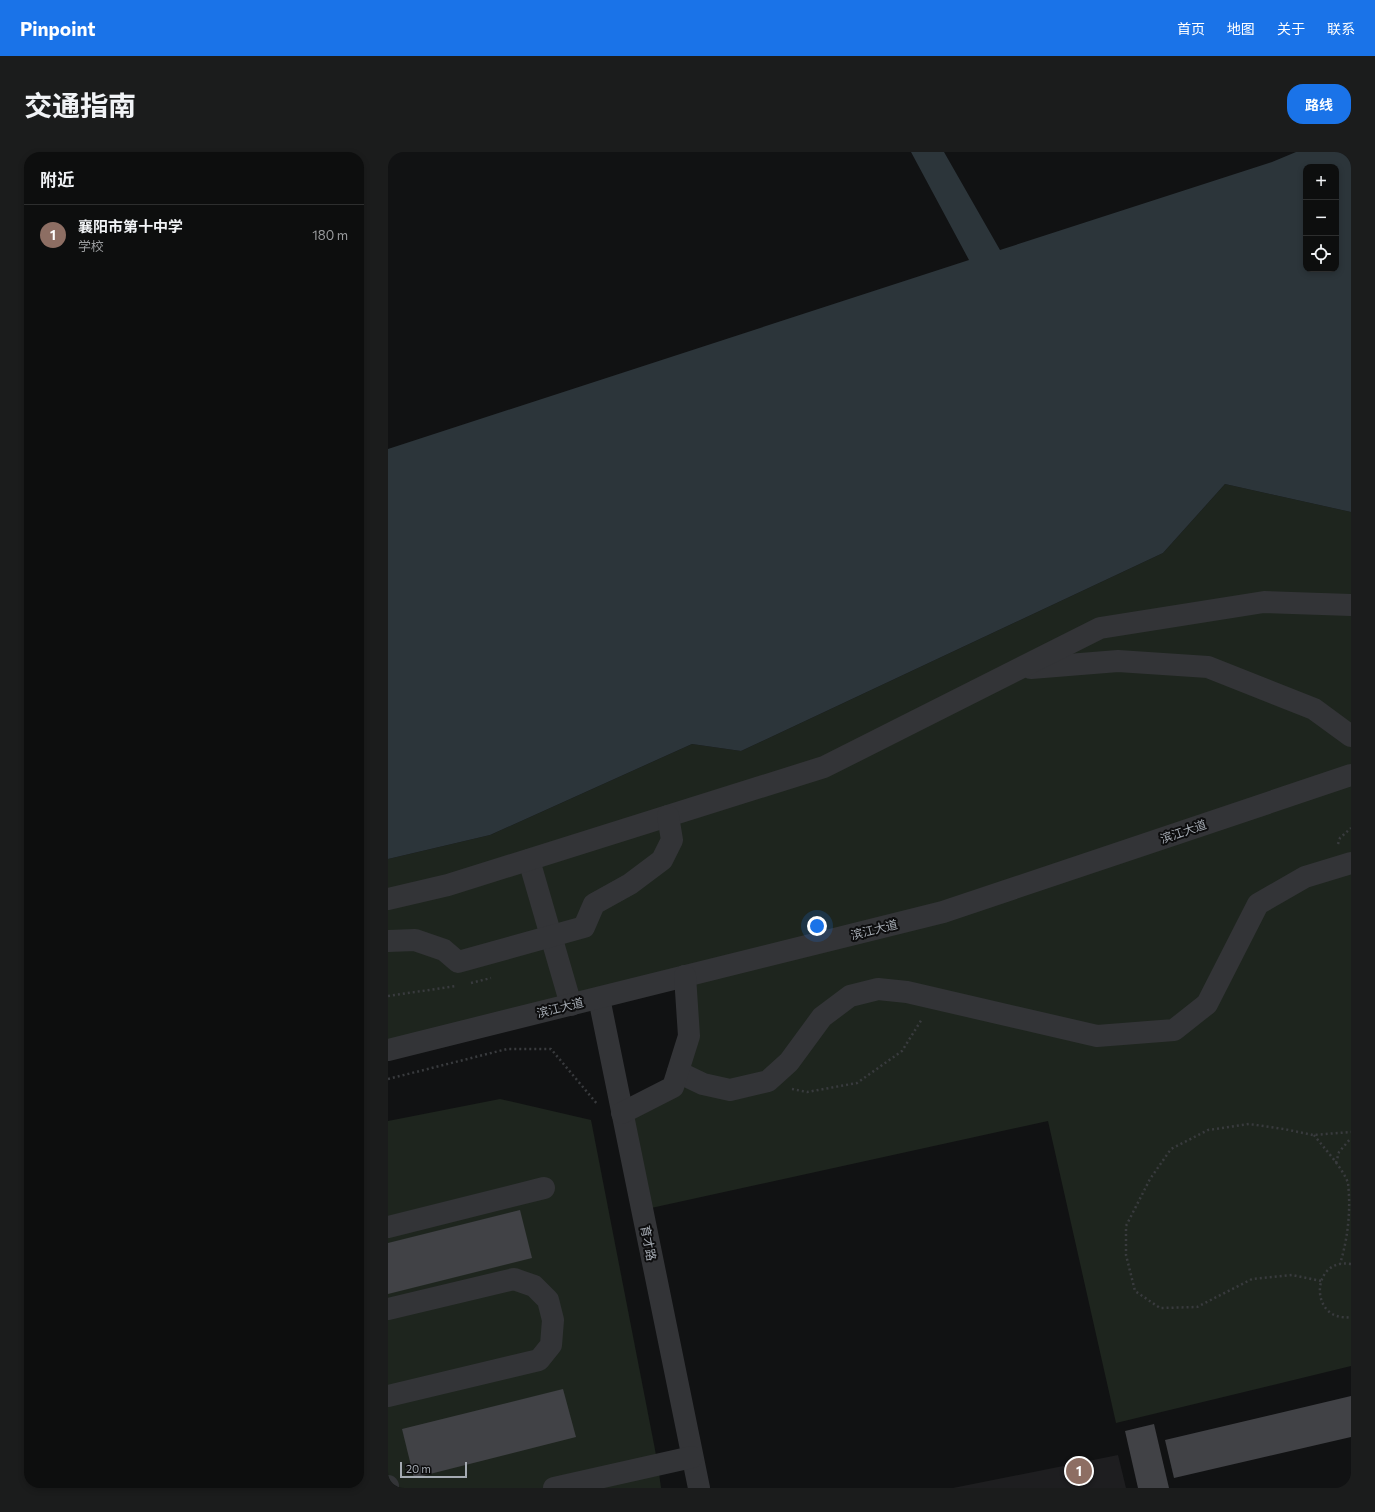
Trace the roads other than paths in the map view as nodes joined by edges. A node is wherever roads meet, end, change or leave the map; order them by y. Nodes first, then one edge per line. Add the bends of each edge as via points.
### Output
1 (1351, 604) edge
2 (1020, 668) junction
3 (1351, 736) edge
4 (1351, 775) edge
5 (668, 816) junction
6 (529, 860) junction
7 (1351, 863) edge
8 (388, 899) edge
9 (551, 936) junction
10 (388, 941) edge
11 (685, 976) junction
12 (599, 998) junction
13 (571, 1005) junction
14 (388, 1050) edge
15 (678, 1072) junction
16 (622, 1113) junction
17 (544, 1188) dead end
18 (388, 1227) edge
19 (388, 1309) edge
20 (388, 1396) edge
21 (692, 1457) junction
22 (554, 1488) edge
23 (699, 1488) edge

1 - 2 street via 1264,602 1100,628
2 - 3 street via 1118,661 1208,667 1314,709
2 - 5 street via 824,767
4 - 11 street, 滨江大道 via 943,912
5 - 6 street
5 - 9 street via 672,840 662,860 630,884 594,904 584,927
6 - 8 street via 448,885
6 - 9 street
7 - 15 street via 1304,877 1258,904 1207,1004 1174,1030 1097,1036 907,992 878,989 850,996 822,1017 789,1062 768,1081 730,1090 703,1084
9 - 10 street via 458,962 444,950 415,940
9 - 13 street
11 - 12 street, 滨江大道
11 - 15 street via 689,1036
12 - 13 street, 滨江大道
12 - 16 street, 育才路
13 - 14 street, 滨江大道
15 - 16 street via 673,1087
16 - 21 street, 育才路
17 - 18 street
19 - 20 street via 514,1279 534,1286 548,1300 553,1320 551,1345 539,1360
21 - 22 street
21 - 23 street, 育才路

